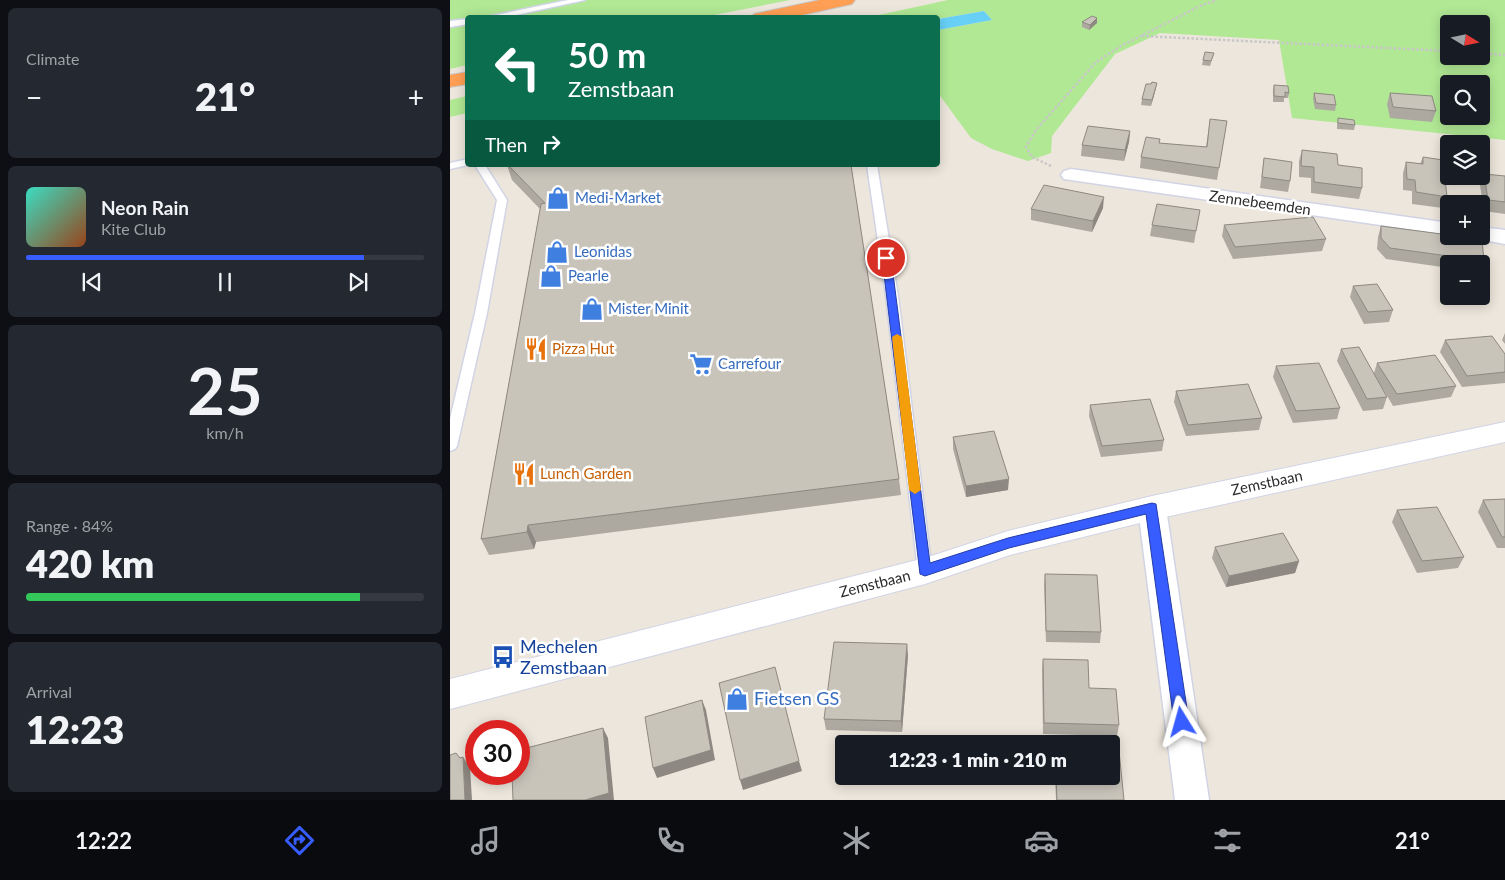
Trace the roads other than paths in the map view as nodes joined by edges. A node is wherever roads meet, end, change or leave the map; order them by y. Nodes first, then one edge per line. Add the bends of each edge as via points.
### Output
1 (581, 0) edge
2 (846, 0) edge
3 (502, 15) edge
4 (774, 15) edge
5 (465, 22) edge
6 (450, 24) edge
7 (465, 78) edge
8 (450, 81) edge
9 (465, 163) edge
10 (450, 166) edge
11 (481, 167) edge
12 (872, 167) edge
13 (1071, 175) road end
14 (1440, 228) edge
15 (1490, 234) edge
16 (1505, 236) edge
17 (1505, 432) edge
18 (450, 446) edge
19 (1152, 508) junction
20 (925, 571) junction
21 (450, 694) edge
22 (1192, 800) edge

1 - 3 lane
2 - 4 highway
5 - 6 lane
7 - 8 highway
9 - 10 lane
11 - 18 lane via 502,200 481,313
12 - 20 lane via 892,296
13 - 14 street, Zennebeemden
15 - 16 street
17 - 19 street, Zemstbaan
19 - 20 street, Zemstbaan via 1008,543
19 - 22 street
20 - 21 street, Zemstbaan

